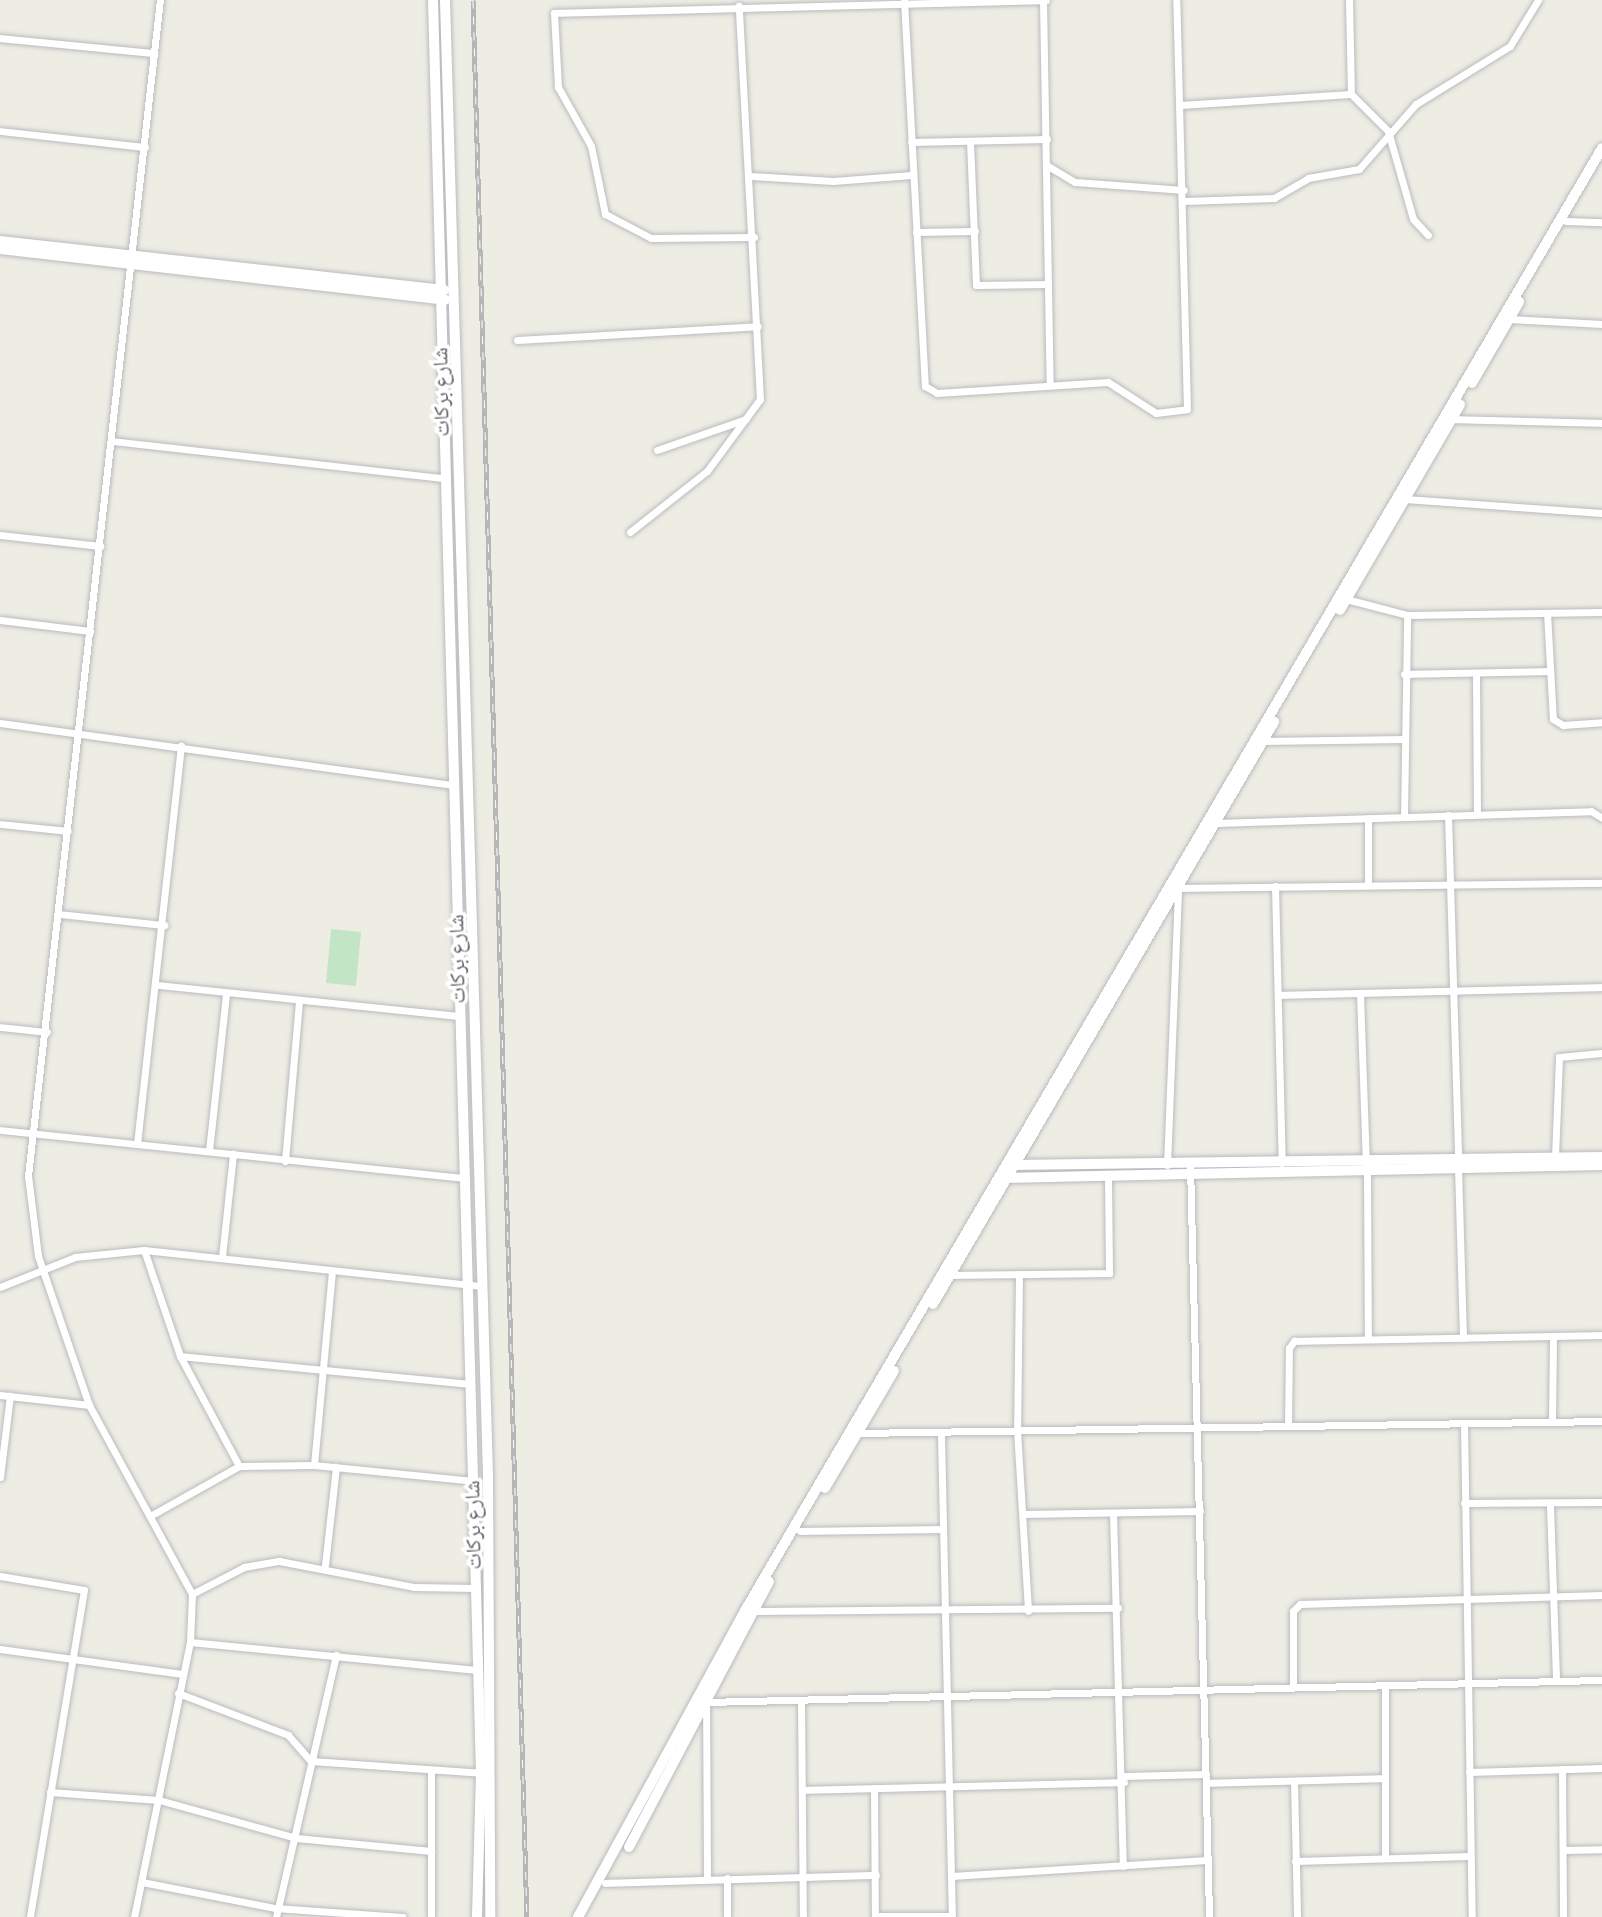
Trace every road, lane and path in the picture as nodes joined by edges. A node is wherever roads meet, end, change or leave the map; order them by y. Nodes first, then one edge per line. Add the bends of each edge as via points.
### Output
1 (160, 0) edge
2 (433, 0) edge
3 (445, 0) edge
4 (1044, 0) edge
5 (1176, 0) edge
6 (1349, 0) edge
7 (1538, 0) edge
8 (905, 3) edge
9 (739, 6) junction
10 (0, 38) edge
11 (154, 53) junction
12 (1351, 94) junction
13 (1180, 105) junction
14 (0, 131) edge
15 (1388, 131) junction
16 (1047, 139) junction
17 (911, 142) junction
18 (970, 142) junction
19 (145, 148) junction
20 (1602, 148) edge
21 (1602, 159) edge
22 (1048, 166) junction
23 (912, 175) junction
24 (751, 176) junction
25 (1184, 190) junction
26 (1184, 201) junction
27 (1566, 221) junction
28 (1602, 222) edge
29 (975, 231) junction
30 (916, 232) junction
31 (1428, 235) dead end
32 (754, 237) junction
33 (0, 241) edge
34 (0, 249) edge
35 (134, 258) junction
36 (1048, 284) junction
37 (440, 294) junction
38 (452, 296) junction
39 (1509, 319) junction
40 (1602, 324) edge
41 (758, 326) junction
42 (517, 340) dead end
43 (1050, 384) junction
44 (749, 416) junction
45 (1451, 419) junction
46 (1602, 424) edge
47 (112, 442) junction
48 (657, 450) dead end
49 (444, 478) junction
50 (1405, 499) junction
51 (1602, 513) edge
52 (630, 531) dead end
53 (0, 535) edge
54 (1379, 536) junction
55 (100, 546) junction
56 (1346, 599) junction
57 (1602, 612) edge
58 (1547, 613) junction
59 (1407, 615) junction
60 (0, 620) edge
61 (90, 631) junction
62 (1549, 671) junction
63 (1404, 674) junction
64 (1476, 674) junction
65 (1602, 722) edge
66 (0, 723) edge
67 (80, 730) junction
68 (1403, 739) junction
69 (1264, 741) junction
70 (181, 745) junction
71 (452, 785) junction
72 (1477, 814) junction
73 (1448, 815) junction
74 (1404, 817) junction
75 (1368, 818) junction
76 (1602, 818) edge
77 (1216, 823) junction
78 (0, 824) edge
79 (68, 831) junction
80 (1602, 883) edge
81 (1451, 884) junction
82 (1368, 885) junction
83 (1275, 886) junction
84 (1178, 888) junction
85 (59, 914) junction
86 (164, 925) junction
87 (158, 985) junction
88 (1602, 987) edge
89 (1451, 992) junction
90 (226, 994) junction
91 (1360, 994) junction
92 (1279, 995) junction
93 (299, 1002) junction
94 (457, 1016) junction
95 (0, 1027) edge
96 (47, 1032) junction
97 (1602, 1053) edge
98 (0, 1130) edge
99 (33, 1133) junction
100 (137, 1144) junction
101 (209, 1152) junction
102 (233, 1154) junction
103 (1555, 1157) junction
104 (1602, 1157) edge
105 (285, 1161) junction
106 (1282, 1163) junction
107 (1458, 1164) junction
108 (1011, 1165) junction
109 (1167, 1165) junction
110 (1602, 1165) edge
111 (1367, 1166) junction
112 (1190, 1168) junction
113 (1108, 1174) junction
114 (465, 1178) junction
115 (1003, 1178) junction
116 (144, 1250) junction
117 (222, 1257) junction
118 (43, 1271) junction
119 (332, 1272) junction
120 (1018, 1274) junction
121 (950, 1275) junction
122 (468, 1286) junction
123 (482, 1286) junction
124 (0, 1287) edge
125 (1602, 1335) edge
126 (1368, 1337) junction
127 (1552, 1337) junction
128 (1463, 1338) junction
129 (180, 1356) junction
130 (324, 1366) junction
131 (470, 1384) junction
132 (0, 1395) edge
133 (10, 1396) junction
134 (89, 1405) junction
135 (1602, 1421) edge
136 (1552, 1422) junction
137 (1464, 1424) junction
138 (1288, 1426) junction
139 (1198, 1427) junction
140 (1017, 1430) junction
141 (858, 1433) junction
142 (941, 1436) junction
143 (314, 1465) junction
144 (239, 1466) junction
145 (336, 1467) junction
146 (0, 1477) edge
147 (473, 1481) junction
148 (1602, 1502) edge
149 (1464, 1503) junction
150 (1550, 1506) junction
151 (1200, 1511) junction
152 (1113, 1513) junction
153 (1023, 1514) junction
154 (150, 1516) junction
155 (941, 1529) junction
156 (800, 1531) junction
157 (325, 1566) junction
158 (0, 1576) edge
159 (475, 1588) junction
160 (192, 1594) junction
161 (1554, 1595) junction
162 (1602, 1595) edge
163 (1464, 1599) junction
164 (1118, 1608) junction
165 (754, 1611) junction
166 (1028, 1611) junction
167 (943, 1614) junction
168 (190, 1642) junction
169 (0, 1649) edge
170 (336, 1655) junction
171 (74, 1659) junction
172 (477, 1670) junction
173 (182, 1674) junction
174 (1556, 1680) junction
175 (1602, 1680) edge
176 (1466, 1685) junction
177 (1385, 1686) junction
178 (1293, 1687) junction
179 (1203, 1691) junction
180 (178, 1693) junction
181 (1122, 1694) junction
182 (945, 1699) junction
183 (801, 1701) junction
184 (706, 1702) junction
185 (684, 1735) junction
186 (311, 1761) junction
187 (1602, 1768) edge
188 (1562, 1769) junction
189 (431, 1770) junction
190 (1469, 1772) junction
191 (481, 1773) junction
192 (1206, 1774) junction
193 (1384, 1778) junction
194 (1124, 1779) junction
195 (1294, 1781) junction
196 (1206, 1783) junction
197 (948, 1788) junction
198 (874, 1789) junction
199 (802, 1790) junction
200 (50, 1792) junction
201 (159, 1801) junction
202 (296, 1838) junction
203 (1602, 1849) edge
204 (1563, 1850) junction
205 (431, 1852) junction
206 (1470, 1856) junction
207 (1385, 1858) junction
208 (1208, 1860) junction
209 (1296, 1861) junction
210 (1124, 1866) junction
211 (803, 1875) junction
212 (876, 1875) junction
213 (951, 1876) junction
214 (727, 1878) junction
215 (707, 1879) junction
216 (142, 1882) junction
217 (605, 1883) junction
218 (275, 1908) junction
219 (875, 1916) edge
220 (30, 1917) edge
221 (135, 1917) edge
222 (276, 1917) edge
223 (403, 1917) edge
224 (431, 1917) edge
225 (477, 1917) edge
226 (490, 1917) edge
227 (578, 1917) edge
228 (585, 1917) edge
229 (727, 1917) edge
230 (803, 1917) edge
231 (951, 1917) edge
232 (1209, 1917) edge
233 (1297, 1917) edge
234 (1472, 1917) edge
235 (1563, 1917) edge

1 - 11 street
2 - 37 street, شارع بركات
3 - 38 street, شارع بركات
4 - 8 street
4 - 16 street
5 - 13 street
6 - 12 street
7 - 15 street via 1510,46 1416,104
8 - 9 street
8 - 17 street
9 - 24 street
9 - 32 street via 559,10 555,47 558,87 591,146 605,215 651,238
10 - 11 street
11 - 19 street
12 - 13 street
12 - 15 street
13 - 25 street
14 - 19 street
15 - 26 street via 1359,169 1308,178 1274,198
15 - 31 street via 1413,219
16 - 18 street
16 - 22 street
17 - 18 street
17 - 23 street
18 - 29 street
19 - 35 street
20 - 54 street
21 - 27 street
22 - 25 street via 1075,182
22 - 36 street
23 - 24 street via 833,181
23 - 30 street
24 - 32 street
25 - 26 street
26 - 43 street via 1185,411 1150,412 1119,384
27 - 28 street
27 - 39 street
29 - 30 street
29 - 36 street via 976,285
30 - 43 street via 929,391
32 - 41 street
33 - 35 street
34 - 35 street
35 - 37 street
35 - 47 street
36 - 43 street
37 - 38 street
37 - 49 street, شارع بركات
38 - 123 street, شارع بركات
39 - 40 street
39 - 45 street
41 - 42 street
41 - 44 street via 761,389
44 - 48 street
44 - 52 street via 708,471
45 - 46 street
45 - 50 street
47 - 49 street
47 - 55 street
49 - 71 street, شارع بركات
50 - 51 street
50 - 54 street
53 - 55 street
54 - 56 street
54 - 108 street
55 - 61 street
56 - 59 street
56 - 69 street
57 - 58 street
58 - 59 street
58 - 62 street
59 - 63 street
60 - 61 street
61 - 67 street
62 - 64 street
62 - 65 street via 1555,723
63 - 64 street
63 - 68 street
64 - 72 street
66 - 67 street
67 - 70 street
67 - 79 street
68 - 69 street
68 - 74 street
69 - 77 street
70 - 71 street
70 - 86 street
71 - 94 street, شارع بركات
72 - 73 street
72 - 76 street via 1591,811
73 - 74 street
73 - 81 street
74 - 75 street
75 - 77 street
75 - 82 street
77 - 84 street
78 - 79 street
79 - 85 street
80 - 81 street
81 - 82 street
81 - 89 street
82 - 83 street
83 - 84 street
83 - 92 street
84 - 108 street
84 - 109 street
85 - 86 street
85 - 96 street
86 - 87 street
87 - 90 street
87 - 100 street
88 - 89 street
89 - 91 street
89 - 107 street
90 - 93 street
90 - 101 street
91 - 92 street
91 - 111 street
92 - 106 street
93 - 94 street
93 - 105 street
94 - 114 street, شارع بركات
95 - 96 street
96 - 99 street
97 - 103 street via 1559,1057
98 - 99 street
99 - 100 street
99 - 118 street via 29,1193
100 - 101 street
101 - 102 street
102 - 105 street
102 - 117 street
103 - 104 street
103 - 107 street
105 - 114 street
106 - 111 street
106 - 112 street
107 - 110 street
107 - 111 street
107 - 128 street
108 - 109 street
108 - 115 street
109 - 112 street
111 - 112 street
111 - 126 street
112 - 113 street
112 - 139 street
113 - 115 street
113 - 120 street via 1109,1272
114 - 122 street, شارع بركات
115 - 121 street
115 - 185 street via 746,1609
116 - 117 street
116 - 118 street via 75,1257
116 - 129 street
117 - 119 street
118 - 124 street
118 - 134 street
119 - 122 street
119 - 130 street
120 - 121 street
120 - 140 street
121 - 141 street
122 - 123 street
122 - 131 street, شارع بركات
123 - 226 street, شارع بركات
125 - 127 street
126 - 128 street
126 - 138 street via 1290,1343
127 - 128 street
127 - 136 street
129 - 130 street
129 - 144 street
130 - 131 street
130 - 143 street
131 - 147 street, شارع بركات
132 - 133 street
133 - 134 street
133 - 146 street
134 - 154 street
135 - 136 street
136 - 137 street
137 - 138 street
137 - 149 street
138 - 139 street
139 - 140 street
139 - 151 street
140 - 142 street
140 - 153 street
141 - 142 street
141 - 156 street
142 - 155 street
143 - 144 street
143 - 145 street
144 - 154 street
145 - 147 street
145 - 157 street
147 - 159 street, شارع بركات
148 - 150 street
149 - 150 street
149 - 163 street
150 - 161 street
151 - 152 street
151 - 179 street
152 - 153 street
152 - 164 street
153 - 166 street
154 - 160 street
155 - 156 street
155 - 167 street
156 - 165 street
157 - 159 street via 414,1587
157 - 160 street via 262,1562
158 - 171 street via 84,1590
159 - 172 street, شارع بركات
160 - 168 street
161 - 162 street
161 - 163 street
161 - 174 street
163 - 176 street
163 - 178 street via 1295,1606
164 - 166 street
164 - 181 street
165 - 167 street
165 - 184 street
166 - 167 street
167 - 182 street
168 - 170 street
168 - 173 street
169 - 171 street
170 - 172 street
170 - 186 street
171 - 173 street
171 - 200 street
172 - 191 street, شارع بركات
173 - 180 street
174 - 175 street
174 - 176 street
176 - 177 street
176 - 190 street
177 - 178 street
177 - 193 street
178 - 179 street
179 - 181 street
179 - 192 street
180 - 186 street via 288,1735
180 - 201 street
181 - 182 street
181 - 194 street
182 - 183 street
182 - 197 street
183 - 184 street
183 - 199 street
184 - 185 street
184 - 215 street
185 - 217 street
185 - 227 street
186 - 189 street
186 - 202 street
187 - 188 street
188 - 190 street
188 - 204 street
189 - 191 street
189 - 205 street
190 - 206 street
191 - 225 street, شارع بركات
192 - 194 street
192 - 196 street
193 - 195 street
193 - 207 street
194 - 197 street
194 - 210 street
195 - 196 street
195 - 209 street
196 - 208 street
197 - 198 street
197 - 213 street
198 - 199 street
198 - 212 street
199 - 211 street
200 - 201 street
200 - 220 street
201 - 202 street
201 - 216 street
202 - 205 street
202 - 218 street
203 - 204 street
204 - 235 street
205 - 224 street
206 - 207 street
206 - 234 street
207 - 209 street
208 - 210 street
208 - 232 street
209 - 233 street
210 - 213 street
211 - 212 street
211 - 214 street
211 - 230 street
212 - 219 street
213 - 231 street
214 - 215 street
214 - 229 street
215 - 217 street
216 - 218 street
216 - 221 street
217 - 228 street
218 - 222 street
218 - 223 street
219 - 231 street

